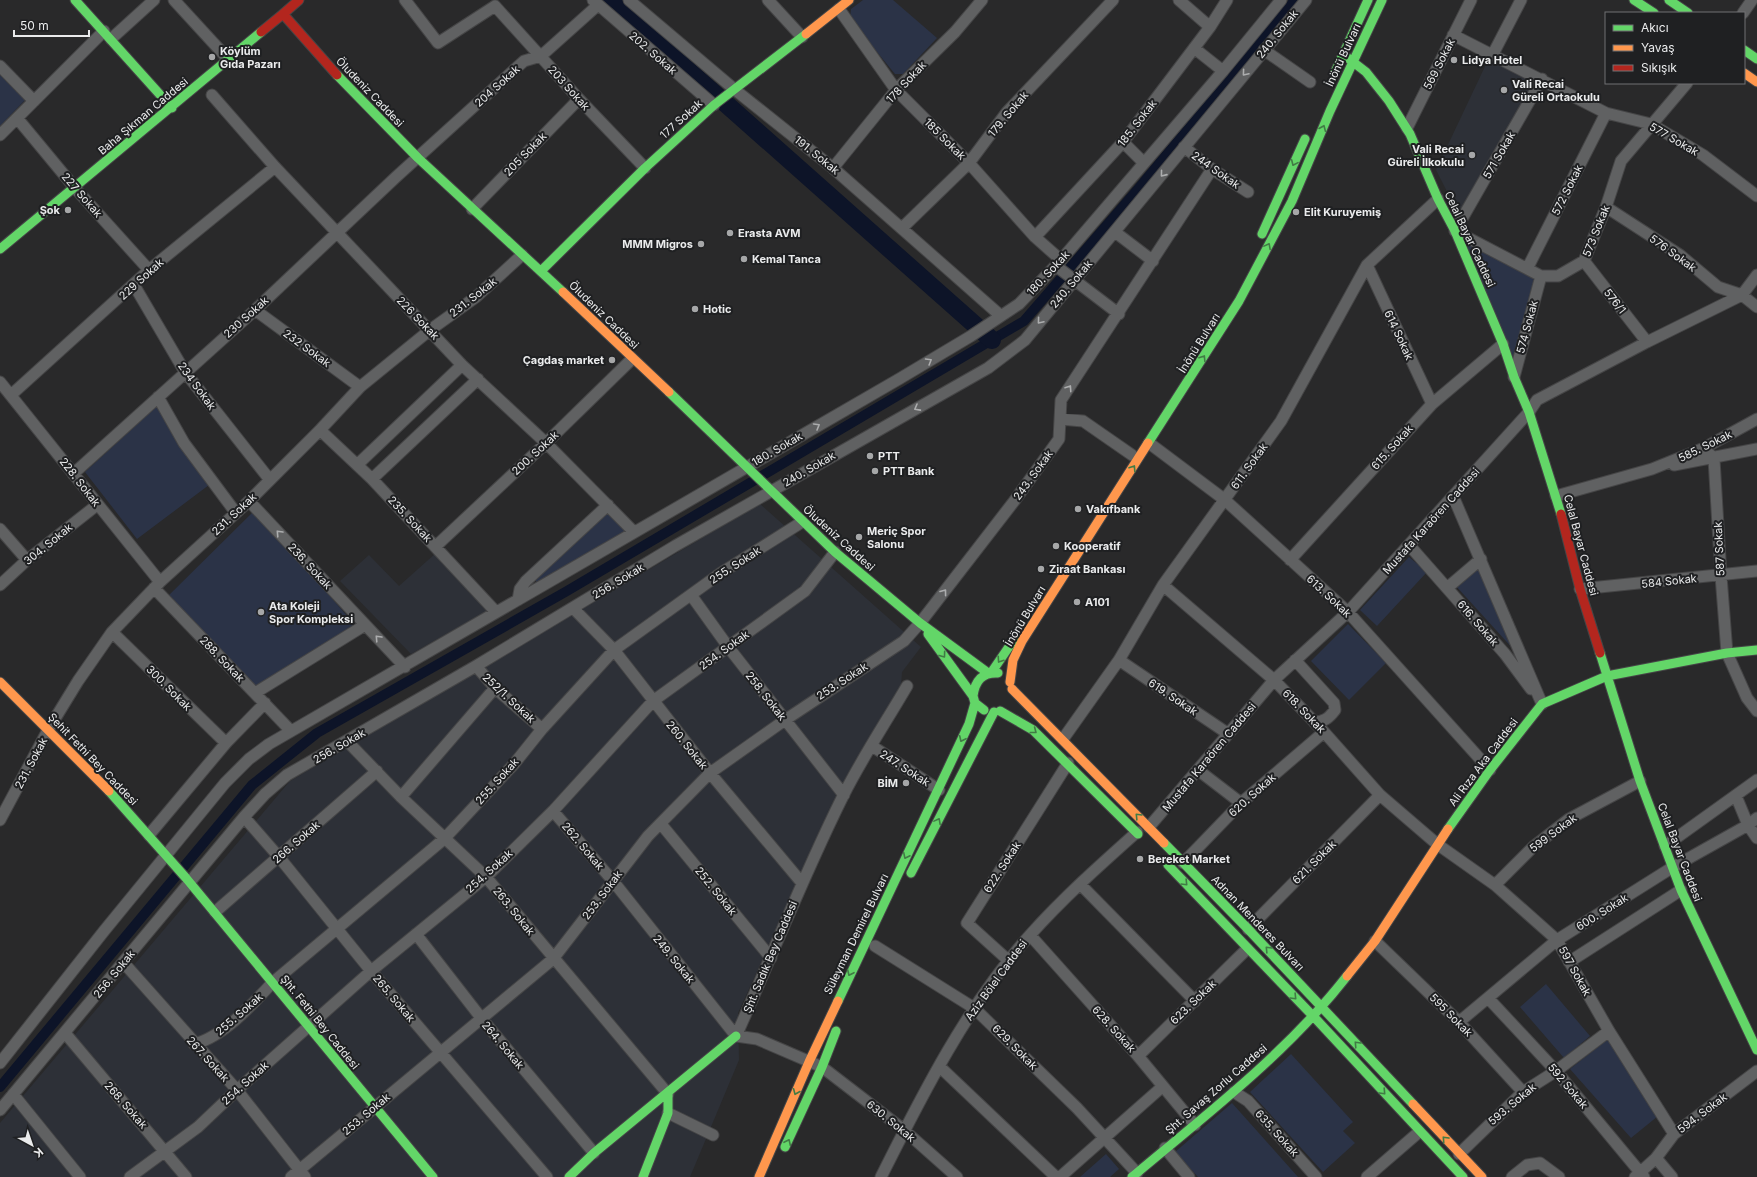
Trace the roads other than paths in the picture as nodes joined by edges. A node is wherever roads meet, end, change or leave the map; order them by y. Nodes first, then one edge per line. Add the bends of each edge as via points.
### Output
1 (75, 0) edge
2 (154, 0) edge
3 (174, 0) edge
4 (299, 0) edge
5 (405, 0) edge
6 (628, 0) edge
7 (768, 0) edge
8 (849, 0) edge
9 (982, 0) edge
10 (1113, 0) edge
11 (1179, 0) edge
12 (1227, 0) edge
13 (1281, 0) edge
14 (1306, 0) edge
15 (1368, 0) edge
16 (1382, 0) edge
17 (1471, 0) edge
18 (1521, 0) edge
19 (1634, 0) edge
20 (1669, 0) edge
21 (1752, 0) edge
22 (595, 2) edge
23 (838, 9) junction
24 (1652, 12) edge
25 (1687, 12) edge
26 (1744, 12) edge
27 (283, 14) junction
28 (1210, 27) junction
29 (108, 35) junction
30 (1453, 35) junction
31 (802, 37) junction
32 (1194, 48) junction
33 (1264, 50) junction
34 (1745, 51) edge
35 (1493, 54) junction
36 (1343, 55) junction
37 (540, 56) junction
38 (1757, 59) edge
39 (229, 60) junction
40 (1354, 61) junction
41 (0, 66) edge
42 (1223, 71) junction
43 (1745, 74) edge
44 (1542, 79) junction
45 (1332, 80) dead end
46 (1310, 82) dead end
47 (1757, 82) edge
48 (1686, 84) edge
49 (896, 90) junction
50 (730, 92) junction
51 (212, 95) dead end
52 (579, 99) junction
53 (34, 101) junction
54 (714, 105) junction
55 (172, 108) junction
56 (1606, 113) junction
57 (17, 118) junction
58 (1651, 124) junction
59 (1407, 128) junction
60 (1309, 131) dead end
61 (0, 135) edge
62 (1123, 142) junction
63 (1184, 147) junction
64 (418, 158) junction
65 (968, 163) junction
66 (1144, 163) junction
67 (275, 167) junction
68 (645, 168) junction
69 (833, 168) junction
70 (1212, 169) junction
71 (75, 188) junction
72 (1248, 192) dead end
73 (1757, 196) edge
74 (1438, 199) junction
75 (1606, 207) junction
76 (472, 209) junction
77 (902, 228) junction
78 (1455, 231) junction
79 (1115, 232) junction
80 (336, 233) junction
81 (1035, 237) junction
82 (1259, 240) dead end
83 (0, 249) edge
84 (1253, 253) dead end
85 (522, 256) junction
86 (1153, 261) junction
87 (1584, 261) junction
88 (1058, 265) junction
89 (1367, 265) junction
90 (1528, 267) junction
91 (149, 270) junction
92 (540, 271) junction
93 (1757, 275) edge
94 (1541, 276) junction
95 (1071, 279) junction
96 (1240, 279) dead end
97 (134, 285) junction
98 (1742, 296) junction
99 (1757, 307) edge
100 (255, 310) junction
101 (1222, 310) dead end
102 (1119, 314) junction
103 (998, 319) junction
104 (430, 330) junction
105 (1647, 342) junction
106 (1503, 344) junction
107 (632, 358) junction
108 (462, 365) junction
109 (185, 372) junction
110 (1514, 377) junction
111 (478, 379) junction
112 (0, 382) edge
113 (360, 387) junction
114 (11, 394) junction
115 (158, 396) junction
116 (1170, 403) junction
117 (1432, 404) junction
118 (1529, 412) junction
119 (1060, 419) junction
120 (1757, 419) edge
121 (320, 430) junction
122 (546, 443) junction
123 (1149, 443) junction
124 (1704, 448) junction
125 (1757, 449) edge
126 (1132, 455) junction
127 (1714, 459) junction
128 (357, 465) junction
129 (749, 469) junction
130 (1652, 469) junction
131 (73, 474) junction
132 (372, 479) junction
133 (270, 480) junction
134 (767, 488) junction
135 (1453, 496) junction
136 (1556, 496) junction
137 (1225, 500) junction
138 (249, 501) junction
139 (97, 505) junction
140 (608, 505) junction
141 (236, 513) junction
142 (802, 522) junction
143 (0, 529) edge
144 (634, 532) junction
145 (1409, 545) junction
146 (436, 546) junction
147 (835, 552) junction
148 (1481, 559) junction
149 (27, 560) junction
150 (1290, 560) junction
151 (1757, 571) edge
152 (1721, 576) junction
153 (0, 585) edge
154 (157, 585) junction
155 (1163, 585) junction
156 (1446, 588) junction
157 (1580, 589) junction
158 (691, 595) junction
159 (518, 600) junction
160 (573, 608) junction
161 (496, 612) junction
162 (1348, 612) junction
163 (920, 623) junction
164 (365, 624) junction
165 (112, 632) junction
166 (728, 648) junction
167 (614, 650) junction
168 (1757, 650) edge
169 (1727, 653) junction
170 (1119, 660) junction
171 (1295, 660) junction
172 (476, 666) junction
173 (405, 667) junction
174 (990, 673) junction
175 (1607, 676) junction
176 (1274, 680) junction
177 (0, 682) edge
178 (907, 686) dead end
179 (1011, 686) junction
180 (495, 688) junction
181 (255, 693) junction
182 (974, 699) junction
183 (653, 701) junction
184 (265, 703) junction
185 (1542, 704) junction
186 (1003, 708) junction
187 (1757, 711) edge
188 (784, 720) junction
189 (1314, 722) junction
190 (542, 729) junction
191 (48, 730) junction
192 (290, 730) junction
193 (1324, 732) junction
194 (1227, 733) junction
195 (1063, 739) junction
196 (347, 741) junction
197 (226, 743) junction
198 (872, 746) junction
199 (1068, 763) junction
200 (1198, 770) junction
201 (1490, 770) junction
202 (377, 771) junction
203 (710, 773) junction
204 (1757, 780) edge
205 (1640, 781) junction
206 (939, 790) junction
207 (844, 795) junction
208 (1380, 795) junction
209 (1736, 796) junction
210 (401, 797) junction
211 (1241, 803) junction
212 (553, 811) junction
213 (244, 817) junction
214 (1757, 818) edge
215 (0, 820) edge
216 (662, 824) junction
217 (1748, 825) junction
218 (1149, 827) junction
219 (149, 835) junction
220 (1139, 835) joint
221 (444, 838) junction
222 (1757, 838) edge
223 (1437, 844) junction
224 (1666, 846) junction
225 (165, 855) junction
226 (1159, 855) dead end
227 (279, 857) junction
228 (1183, 863) junction
229 (1673, 867) junction
230 (486, 877) junction
231 (612, 881) junction
232 (907, 881) dead end
233 (189, 883) junction
234 (802, 883) junction
235 (1080, 884) junction
236 (1495, 885) junction
237 (1681, 890) junction
238 (214, 912) junction
239 (886, 922) dead end
240 (336, 929) junction
241 (1248, 929) junction
242 (416, 934) junction
243 (1030, 935) junction
244 (1557, 940) junction
245 (1375, 941) junction
246 (873, 949) joint
247 (1247, 949) junction
248 (771, 958) junction
249 (553, 959) junction
250 (1009, 961) junction
251 (123, 962) junction
252 (1569, 962) junction
253 (371, 971) junction
254 (272, 982) junction
255 (1488, 998) junction
256 (1194, 1001) junction
257 (1323, 1007) junction
258 (974, 1008) junction
259 (1314, 1017) junction
260 (482, 1019) junction
261 (840, 1022) dead end
262 (1459, 1022) junction
263 (308, 1027) junction
264 (1609, 1031) junction
265 (65, 1034) junction
266 (736, 1036) junction
267 (194, 1044) junction
268 (4, 1050) edge
269 (1757, 1050) edge
270 (440, 1053) junction
271 (1138, 1056) junction
272 (809, 1062) junction
273 (0, 1063) edge
274 (822, 1067) junction
275 (940, 1067) junction
276 (1556, 1071) junction
277 (1757, 1071) edge
278 (1162, 1087) junction
279 (237, 1090) junction
280 (1234, 1092) junction
281 (1523, 1092) junction
282 (13, 1094) junction
283 (668, 1094) junction
284 (373, 1107) junction
285 (0, 1110) edge
286 (668, 1113) junction
287 (1195, 1125) junction
288 (904, 1130) junction
289 (1420, 1132) junction
290 (1674, 1134) junction
291 (713, 1135) dead end
292 (1104, 1137) junction
293 (1165, 1148) junction
294 (166, 1150) junction
295 (594, 1154) junction
296 (1459, 1154) junction
297 (780, 1158) dead end
298 (1656, 1158) junction
299 (298, 1175) edge
300 (1135, 1175) edge
301 (1639, 1175) edge
302 (80, 1177) edge
303 (130, 1177) edge
304 (186, 1177) edge
305 (433, 1177) edge
306 (547, 1177) edge
307 (569, 1177) edge
308 (643, 1177) edge
309 (759, 1177) edge
310 (881, 1177) edge
311 (958, 1177) edge
312 (1056, 1177) edge
313 (1060, 1177) edge
314 (1189, 1177) edge
315 (1316, 1177) edge
316 (1366, 1177) edge
317 (1463, 1177) edge
318 (1482, 1177) edge
319 (1512, 1177) edge
320 (1559, 1177) edge
321 (1672, 1177) edge

1 - 29 main road
2 - 29 street
3 - 39 street
4 - 27 main road, Baha Şıkman Caddesi
5 - 37 street, 203 Sokak via 438,43 495,6
6 - 50 street, 191. Sokak
7 - 31 street
8 - 23 main road, 177 Sokak
9 - 49 street, 178 Sokak via 955,32
10 - 65 street, 179. Sokak via 1007,112
11 - 28 street
12 - 28 street, 185. Sokak
13 - 42 street, 180. Sokak
14 - 33 street, 240. Sokak
15 - 36 main road, İnönü Bulvarı
16 - 40 main road, İnönü Bulvarı
17 - 30 street, 569 Sokak
18 - 35 street
19 - 24 main road
20 - 25 main road
21 - 26 street
22 - 37 street, 204 Sokak
22 - 54 street, 202. Sokak
23 - 31 main road, 177 Sokak
23 - 49 street, 185 Sokak
27 - 39 main road, Baha Şıkman Caddesi
27 - 64 main road, Öludeniz Caddesi via 325,63
28 - 32 street, 185. Sokak
29 - 53 street
29 - 55 main road
30 - 35 street, 577 Sokak
30 - 59 street, 569 Sokak
31 - 50 main road, 177 Sokak
32 - 42 street
32 - 62 street, 185. Sokak
33 - 46 street
33 -> 63 street, 240. Sokak
34 - 38 main road
35 - 44 street, 577 Sokak
36 - 40 main road, Celal Bayar Caddesi
36 - 45 main road, İnönü Bulvarı
37 - 52 street, 203 Sokak
37 - 64 street, 204 Sokak via 524,61
39 - 55 main road, Baha Şıkman Caddesi
40 - 59 main road, Celal Bayar Caddesi via 1389,100
116 -> 40 main road, İnönü Bulvarı via 1239,301 1289,206
41 - 53 street
42 - 66 street, 180. Sokak
43 - 47 main road
44 - 56 street, 577 Sokak
44 - 78 street, 571 Sokak
48 - 58 street, 573 Sokak
49 - 65 street, 185 Sokak
49 - 69 street, 178 Sokak
50 - 54 main road, 177 Sokak
50 - 69 street, 191. Sokak
51 - 67 street, 226 Sokak
52 - 68 street, 203 Sokak
52 - 76 street, 205 Sokak
53 - 57 street
54 - 68 main road, 177 Sokak
55 - 71 main road, Baha Şıkman Caddesi
56 - 58 street, 577 Sokak
56 - 90 street, 572 Sokak
57 - 61 street
57 - 71 street, 227 Sokak
58 - 73 street, 577 Sokak via 1703,155
58 - 75 street, 573 Sokak via 1621,161
59 - 74 main road, Celal Bayar Caddesi
60 -> 82 main road
62 - 66 street
62 - 81 street, 185. Sokak
63 - 70 street, 244 Sokak
63 -> 79 street, 240. Sokak
64 - 76 main road, Öludeniz Caddesi
64 - 80 street, 230 Sokak
65 - 77 street, 179. Sokak
65 - 81 street, 185 Sokak
66 - 88 street, 180. Sokak
67 - 80 street, 226 Sokak
67 - 91 street, 229 Sokak
68 - 92 main road, 177 Sokak
69 - 77 street, 191. Sokak
70 - 72 street, 244 Sokak
70 - 86 street, 243. Sokak
71 - 83 main road, Baha Şıkman Caddesi
71 - 91 street, 227 Sokak
74 - 78 main road, Celal Bayar Caddesi
74 - 89 street, 611. Sokak
75 - 87 street, 573 Sokak
75 - 98 street, 576 Sokak via 1680,256 1718,288
76 - 85 main road, Öludeniz Caddesi
77 - 103 street, 191. Sokak
78 - 90 street
78 - 106 main road, Celal Bayar Caddesi
79 - 86 street
79 - 95 street, 240. Sokak
80 - 100 street, 230 Sokak
80 - 104 street, 226 Sokak
81 - 88 street, 185 Sokak
84 - 96 main road
85 - 92 main road, Öludeniz Caddesi
85 - 104 street, 231. Sokak via 476,297
86 - 102 street, 243. Sokak
87 - 94 street, 573 Sokak via 1558,276
87 - 105 street, 576/1
88 - 95 street, 185 Sokak
88 - 103 street, 180. Sokak via 1019,304
89 - 117 street, 614 Sokak
89 - 137 street, 611. Sokak via 1282,421
90 - 94 street
91 - 97 street, 229 Sokak
92 - 107 main road, Öludeniz Caddesi
93 - 98 street, Mustafa Karaören Caddesi
94 - 110 street, 574 Sokak
95 - 102 street, 185 Sokak
95 -> 134 street, 240. Sokak via 1025,340 994,364
97 - 109 street, 234 Sokak
97 - 114 street, 229 Sokak
98 - 99 street, 576 Sokak
98 - 105 street, Mustafa Karaören Caddesi
100 - 109 street, 230 Sokak
100 - 113 street, 232 Sokak
101 - 116 main road, İnönü Bulvarı
119 -> 102 street, 243. Sokak via 1061,400
129 -> 103 street, 180. Sokak
104 - 108 street, 226 Sokak
104 - 113 street, 231. Sokak
105 - 118 street, Mustafa Karaören Caddesi via 1537,400
106 - 110 main road, Celal Bayar Caddesi
106 - 117 street, 615. Sokak
107 - 122 street, 200. Sokak
107 - 129 main road, Öludeniz Caddesi
108 - 111 street, 226 Sokak
108 - 128 street
109 - 115 street, 230 Sokak
109 - 133 street, 234 Sokak
110 - 118 main road, Celal Bayar Caddesi
111 - 122 street, 226 Sokak
111 - 132 street
112 - 114 street, 228. Sokak
113 - 121 street, 231. Sokak
114 - 131 street, 228. Sokak
115 - 131 street, 230 Sokak
115 - 141 street via 188,448
116 - 123 main road, İnönü Bulvarı
116 - 126 main road, İnönü Bulvarı
117 - 150 street, 615. Sokak
118 - 135 street, Mustafa Karaören Caddesi
118 - 136 main road, Celal Bayar Caddesi
119 - 126 street via 1083,421
163 -> 119 street, 243. Sokak via 1059,439
120 - 124 street, 585. Sokak
121 - 128 street, 235. Sokak
121 - 133 street, 231. Sokak
122 - 140 street, 226 Sokak
122 - 146 street, 200. Sokak
123 - 137 street, 613. Sokak
179 -> 123 main road, İnönü Bulvarı via 1013,660 1022,641
124 - 127 street
124 - 130 street, 585. Sokak
125 - 127 street, 585. Sokak
126 -> 174 main road, İnönü Bulvarı via 1056,577
127 - 130 street, 585. Sokak
127 - 152 street, 587 Sokak
128 - 132 street, 235. Sokak
129 - 134 main road, Öludeniz Caddesi
129 - 144 street
130 - 136 street, 585. Sokak
131 - 139 street, 228. Sokak
132 - 146 street, 235. Sokak
133 - 138 street, 231. Sokak
134 - 142 main road, Öludeniz Caddesi
134 - 160 street, 256. Sokak
135 - 145 street, Mustafa Karaören Caddesi
135 - 148 street
136 - 157 main road, Celal Bayar Caddesi
137 - 150 street, 613. Sokak
137 - 155 street, 611. Sokak
138 - 141 street, 231. Sokak
164 -> 138 street, 236. Sokak
139 - 149 street, 304. Sokak
139 - 154 street, 228. Sokak
140 - 144 street, 226 Sokak
140 - 159 street via 526,581 520,589
141 - 154 street, 231. Sokak
142 - 147 main road, Öludeniz Caddesi
142 - 158 street, 255. Sokak
143 - 149 street
144 - 159 street
145 - 156 street, 616. Sokak
145 - 162 street, Mustafa Karaören Caddesi
146 - 161 street, 235. Sokak
147 - 163 main road, Öludeniz Caddesi
147 - 166 street, 254. Sokak via 805,591
148 - 156 street
148 - 185 street
149 - 153 street, 304. Sokak
150 - 162 street, 613. Sokak
151 - 152 street, 584 Sokak
152 - 157 street, 584 Sokak
152 - 169 street, 587 Sokak
154 - 165 street, 231. Sokak
154 - 181 street, 288. Sokak
155 - 170 street, 611. Sokak
155 - 176 street, 618. Sokak
156 - 185 street, 616. Sokak via 1505,654
157 - 175 main road, Celal Bayar Caddesi
158 - 166 street, 258. Sokak
158 - 167 street, 255. Sokak
159 - 161 street
160 - 167 street, 260. Sokak
160 - 172 street, 256. Sokak
161 - 173 street
162 - 171 street, Mustafa Karaören Caddesi
162 - 201 street, 613. Sokak
163 - 174 main road, Adnan Menderes Bulvarı
163 -> 182 main road
163 - 188 street, 253. Sokak via 904,641
173 -> 164 street, 236. Sokak
164 - 181 street
165 - 191 street, 231. Sokak
165 - 197 street, 300. Sokak
166 - 183 street, 254. Sokak
166 - 188 street, 258. Sokak
167 - 183 street, 260. Sokak
167 - 190 street, 255. Sokak
168 - 169 main road, Ali Rıza Aka Caddesi
169 - 175 main road, Ali Rıza Aka Caddesi
169 - 187 street, 587 Sokak via 1747,698
170 - 194 street, 619. Sokak
170 - 195 street, 611. Sokak
171 - 176 street, Mustafa Karaören Caddesi
171 - 189 street via 1334,703 1335,710 1330,716 1322,722
172 - 180 street, 252/1. Sokak
172 - 196 street, 256. Sokak
173 - 192 street
174 - 179 main road, Adnan Menderes Bulvarı via 1005,677
174 - 182 main road via 977,680 973,688
175 - 185 main road, Ali Rıza Aka Caddesi
175 - 205 main road, Celal Bayar Caddesi
176 - 189 street, 618. Sokak
176 - 194 street, Mustafa Karaören Caddesi
177 - 191 main road, Şehit Fethi Bey Caddesi
178 - 198 street, Şht. Sadık Bey Caddesi
179 - 186 main road
179 - 195 main road, Adnan Menderes Bulvarı
180 - 190 street, 252/1. Sokak
180 - 210 street
181 - 184 street, 288. Sokak
182 - 186 main road via 987,712
182 -> 206 main road, Süleyman Demirel Bulvarı via 969,724
183 - 203 street, 260. Sokak
183 - 212 street, 254. Sokak
184 - 192 street, 288. Sokak
184 - 197 street
185 - 201 main road, Ali Rıza Aka Caddesi
186 -> 199 main road via 1033,730
232 -> 186 main road
188 - 203 street, 253. Sokak
188 - 207 street, 258. Sokak
189 - 193 street, 618. Sokak
190 - 221 street, 255. Sokak via 514,764
191 - 215 street, 231. Sokak
191 - 219 main road, Şehit Fethi Bey Caddesi
192 - 225 street via 249,759 225,783
193 - 208 street, 618. Sokak
193 - 211 street, 620. Sokak
194 - 200 street, Mustafa Karaören Caddesi
218 -> 195 main road, Adnan Menderes Bulvarı
196 - 202 street, 263. Sokak
196 - 213 street, 256. Sokak via 287,775
197 - 219 street
198 - 206 street, 247. Sokak
198 - 207 street, Şht. Sadık Bey Caddesi
199 - 220 main road
199 - 250 street, 622. Sokak via 967,923
200 - 211 street
200 - 218 street, Mustafa Karaören Caddesi
201 - 223 main road, Ali Rıza Aka Caddesi
202 - 210 street, 263. Sokak
202 - 227 street, 266. Sokak
203 - 216 street, 253. Sokak
203 - 234 street, 260. Sokak
204 - 209 street
205 - 224 main road, Celal Bayar Caddesi
205 - 236 street, 599 Sokak via 1569,819 1533,847
206 -> 272 main road, Süleyman Demirel Bulvarı
207 - 234 street, Şht. Sadık Bey Caddesi
208 - 223 street, 618. Sokak
208 - 241 street, 621. Sokak
209 - 217 street
209 - 224 street
210 - 221 street, 263. Sokak
211 - 228 street, 620. Sokak
212 - 230 street, 254. Sokak
212 - 231 street, 262. Sokak
213 - 227 street, 265. Sokak
213 - 233 street, 256. Sokak
214 - 217 street, 600. Sokak
216 - 231 street, 253. Sokak via 648,836
216 - 248 street, 252. Sokak
217 - 222 street
217 - 229 street, 600. Sokak
218 - 228 main road, Adnan Menderes Bulvarı
219 - 225 main road, Şehit Fethi Bey Caddesi
220 - 235 street, Aziz Bölel Caddesi
221 - 230 street, 263. Sokak
221 - 240 street, 255. Sokak
223 - 236 street, 597 Sokak
223 - 245 main road, Ali Rıza Aka Caddesi
224 - 229 main road, Celal Bayar Caddesi
225 - 233 main road, Şehit Fethi Bey Caddesi
225 - 268 street
226 -> 247 main road
227 - 238 street, 266. Sokak
227 - 240 street, 265. Sokak
228 - 241 main road, Adnan Menderes Bulvarı
229 - 237 main road, Celal Bayar Caddesi
229 - 244 street, 600. Sokak
230 - 242 street, 254. Sokak
230 - 249 street, 263. Sokak
231 - 249 street, 253. Sokak
231 - 266 street, 249. Sokak
233 - 238 main road, Şht. Fethi Bey Caddesi
233 - 251 street, 256. Sokak
234 - 248 street, Şht. Sadık Bey Caddesi
235 - 243 street, Aziz Bölel Caddesi
235 - 256 street
236 - 244 street, 597 Sokak
237 - 252 street
237 - 269 main road, Celal Bayar Caddesi
238 - 254 main road, Şht. Fethi Bey Caddesi
239 - 246 main road, Süleyman Demirel Bulvarı
240 - 253 street, 265. Sokak
240 - 254 street, 255. Sokak
257 -> 241 main road, Adnan Menderes Bulvarı
242 - 253 street, 254. Sokak
242 - 260 street, 264. Sokak
243 - 250 street, Aziz Bölel Caddesi
243 - 271 street, 628. Sokak
244 - 252 street, 597 Sokak
244 - 255 street, 600. Sokak
245 - 257 main road, Ali Rıza Aka Caddesi
245 - 262 street, 595 Sokak
246 - 258 street, 629. Sokak
247 - 256 street, 623. Sokak
247 -> 259 main road
248 - 266 street, Şht. Sadık Bey Caddesi
249 - 260 street, 253. Sokak
249 - 283 street, 263. Sokak
250 - 258 street, Aziz Bölel Caddesi
251 - 265 street, 256. Sokak
251 - 267 street, 267. Sokak
252 - 264 street, 597 Sokak
253 - 263 street, 254. Sokak
253 - 270 street, 265. Sokak
254 - 263 main road, Şht. Fethi Bey Caddesi
254 - 267 street, 255. Sokak via 250,1006 207,1041
255 - 262 street, 600. Sokak
255 - 276 street, 592 Sokak
256 - 271 street, 623. Sokak
257 - 259 main road, Ali Rıza Aka Caddesi
296 -> 257 main road, Adnan Menderes Bulvarı
258 - 275 street, Aziz Bölel Caddesi
258 - 292 street, 629. Sokak via 1078,1108
259 - 280 main road, Şht. Savaş Zorlu Caddesi
259 -> 289 main road
260 - 270 street, 253. Sokak
260 - 295 street, 264. Sokak
261 - 274 main road
262 - 281 street, 595 Sokak
263 - 279 street, 254. Sokak
263 - 284 main road, Şht. Fethi Bey Caddesi
264 - 276 street, 593. Sokak
264 - 290 street, 597 Sokak
265 - 282 street, 256. Sokak
265 - 294 street, 268. Sokak
266 - 272 street, 630. Sokak via 758,1039
266 - 283 main road, Şht. Sadık Bey Caddesi
267 - 279 street, 267. Sokak
268 - 273 street
270 - 284 street, 253. Sokak
270 - 306 street, 265. Sokak
271 - 278 street, 628. Sokak
272 - 274 street, 630. Sokak
272 -> 309 main road, Süleyman Demirel Bulvarı
274 - 288 street, 630. Sokak
297 -> 274 main road
275 - 288 street, Aziz Bölel Caddesi
275 - 312 street
276 - 281 street, 593. Sokak
276 - 301 street, 592 Sokak
277 - 290 street, 594. Sokak
278 - 287 street, 628. Sokak
278 - 292 street
279 - 294 street, 254. Sokak via 198,1127
279 - 299 street, 267. Sokak
280 - 287 main road, Şht. Savaş Zorlu Caddesi
280 - 315 street, 635. Sokak via 1248,1101
281 - 296 street, 593. Sokak
282 - 285 street, 256. Sokak
282 - 302 street
283 - 286 main road
283 - 295 main road, Şht. Sadık Bey Caddesi
284 - 299 street, 253. Sokak
284 - 305 main road, Şht. Fethi Bey Caddesi
286 - 291 street
286 - 308 main road
287 - 293 main road, Şht. Savaş Zorlu Caddesi
288 - 310 street, Aziz Bölel Caddesi
288 - 311 street, 630. Sokak
289 - 316 street
289 - 317 main road
290 - 298 street, 594. Sokak
292 - 300 street, 629. Sokak
292 - 313 street
293 - 300 main road, Şht. Savaş Zorlu Caddesi
293 - 314 street
294 - 303 street, 254. Sokak
294 - 304 street, 268. Sokak
295 - 307 main road, Şht. Sadık Bey Caddesi
296 - 318 main road, Adnan Menderes Bulvarı
298 - 301 street, 594. Sokak
298 - 321 street
319 - 320 street via 1527,1165 1540,1163

